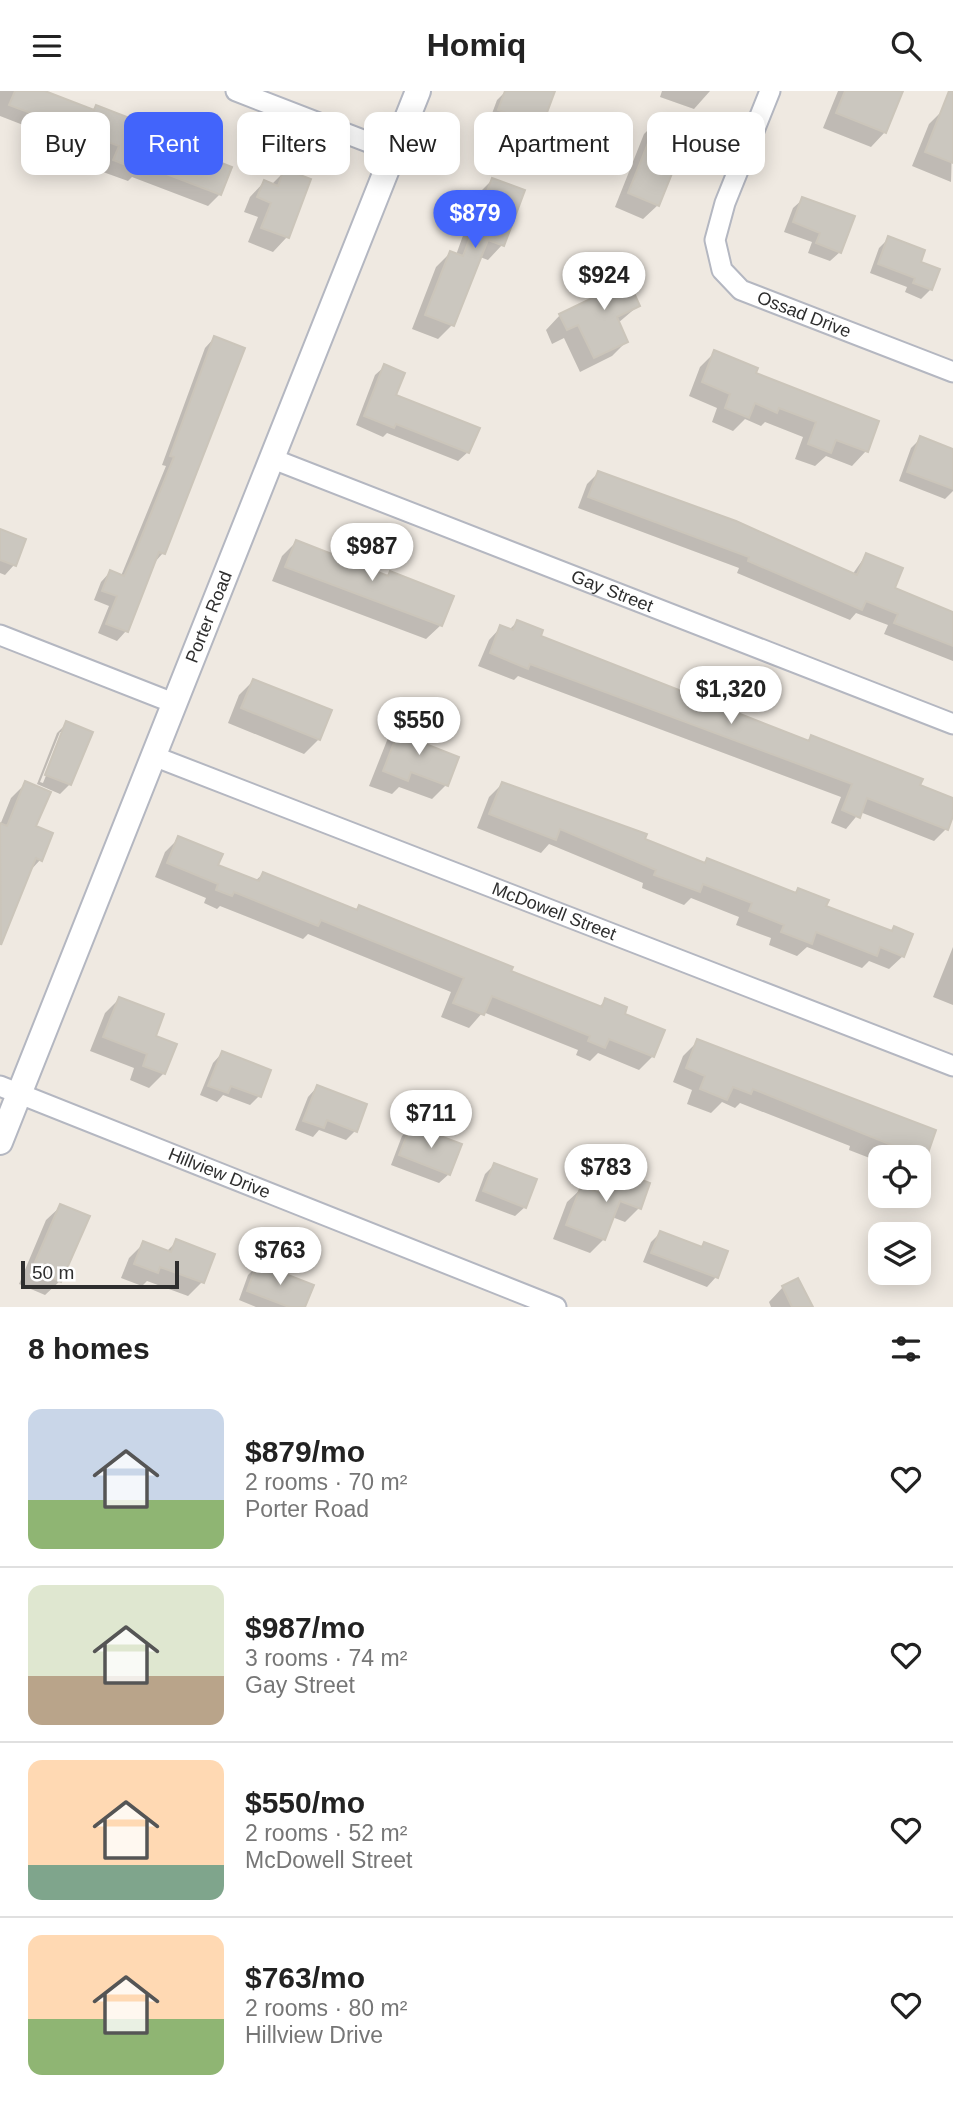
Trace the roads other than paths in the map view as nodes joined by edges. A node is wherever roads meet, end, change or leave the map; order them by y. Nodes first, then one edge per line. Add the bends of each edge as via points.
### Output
1 (236, 91) edge
2 (418, 91) edge
3 (770, 91) edge
4 (410, 112) edge
5 (364, 140) edge
6 (385, 175) edge
7 (953, 372) edge
8 (273, 459) junction
9 (0, 635) edge
10 (176, 704) junction
11 (953, 724) edge
12 (156, 757) junction
13 (953, 1066) edge
14 (9, 1090) edge
15 (0, 1142) edge
16 (556, 1307) edge

1 - 5 street
2 - 4 street, Porter Road
3 - 7 street, Ossad Drive via 715,240 722,270 741,290
6 - 8 street, Porter Road
8 - 10 street, Porter Road
8 - 11 street, Gay Street
9 - 10 street
10 - 12 street, Porter Road
12 - 13 street, McDowell Street
12 - 14 street, Porter Road
14 - 15 street, Porter Road
14 - 16 street, Hillview Drive

